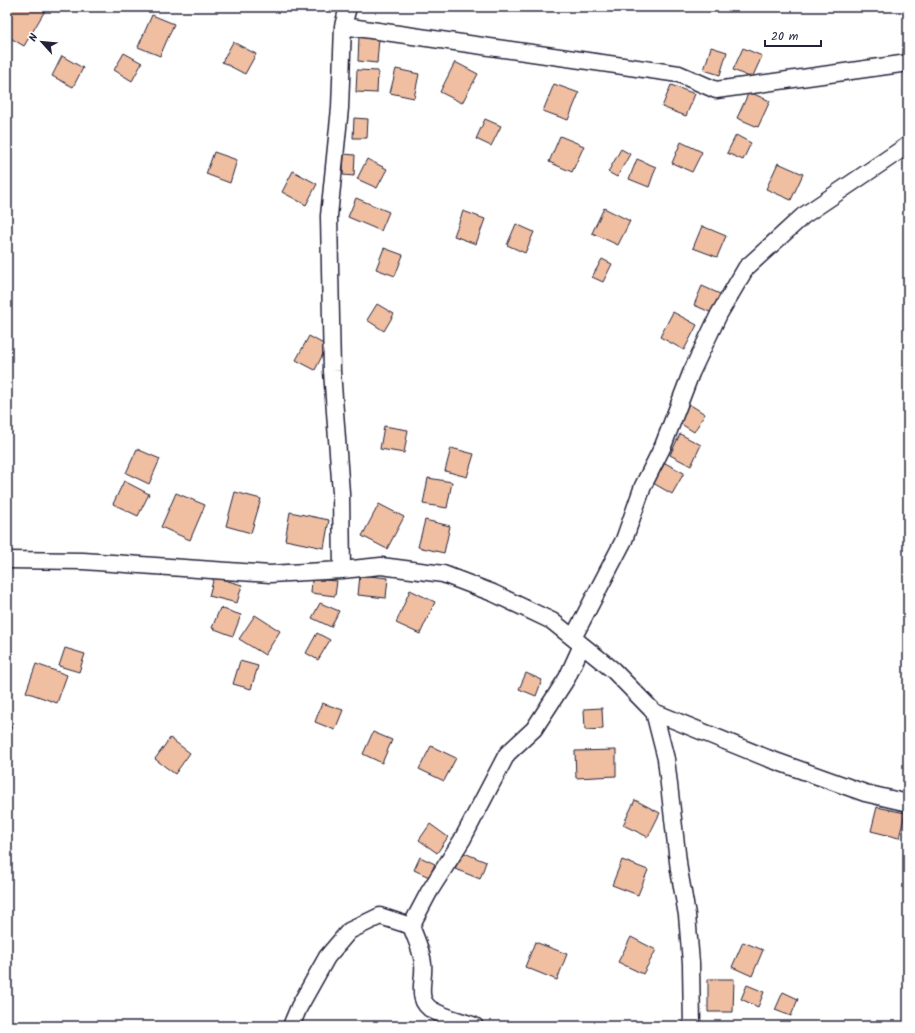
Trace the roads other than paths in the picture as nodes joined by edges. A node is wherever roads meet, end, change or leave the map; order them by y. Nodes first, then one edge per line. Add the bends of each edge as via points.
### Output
1 (348, 7) edge
2 (343, 26) junction
3 (908, 63) edge
4 (908, 145) edge
5 (7, 560) edge
6 (342, 570) junction
7 (578, 642) junction
8 (654, 712) junction
9 (908, 803) edge
10 (411, 926) junction
11 (291, 1026) edge
12 (475, 1026) edge
13 (692, 1026) edge

1 - 2 street
2 - 3 street via 678,74 716,90
2 - 6 street via 340,108 328,216 332,371 341,493
4 - 7 street via 803,216 746,268 690,373 663,446 643,486 624,540
5 - 6 street via 82,561 270,574
6 - 7 street via 381,566 443,574 493,593 552,621
7 - 8 street via 613,670
7 - 10 street via 567,678 534,729 507,754 462,840
8 - 9 street via 767,758 865,793
8 - 13 street via 666,759 687,915
10 - 11 street via 380,916 349,931 328,957
10 - 12 street via 420,947 423,1001 433,1011

